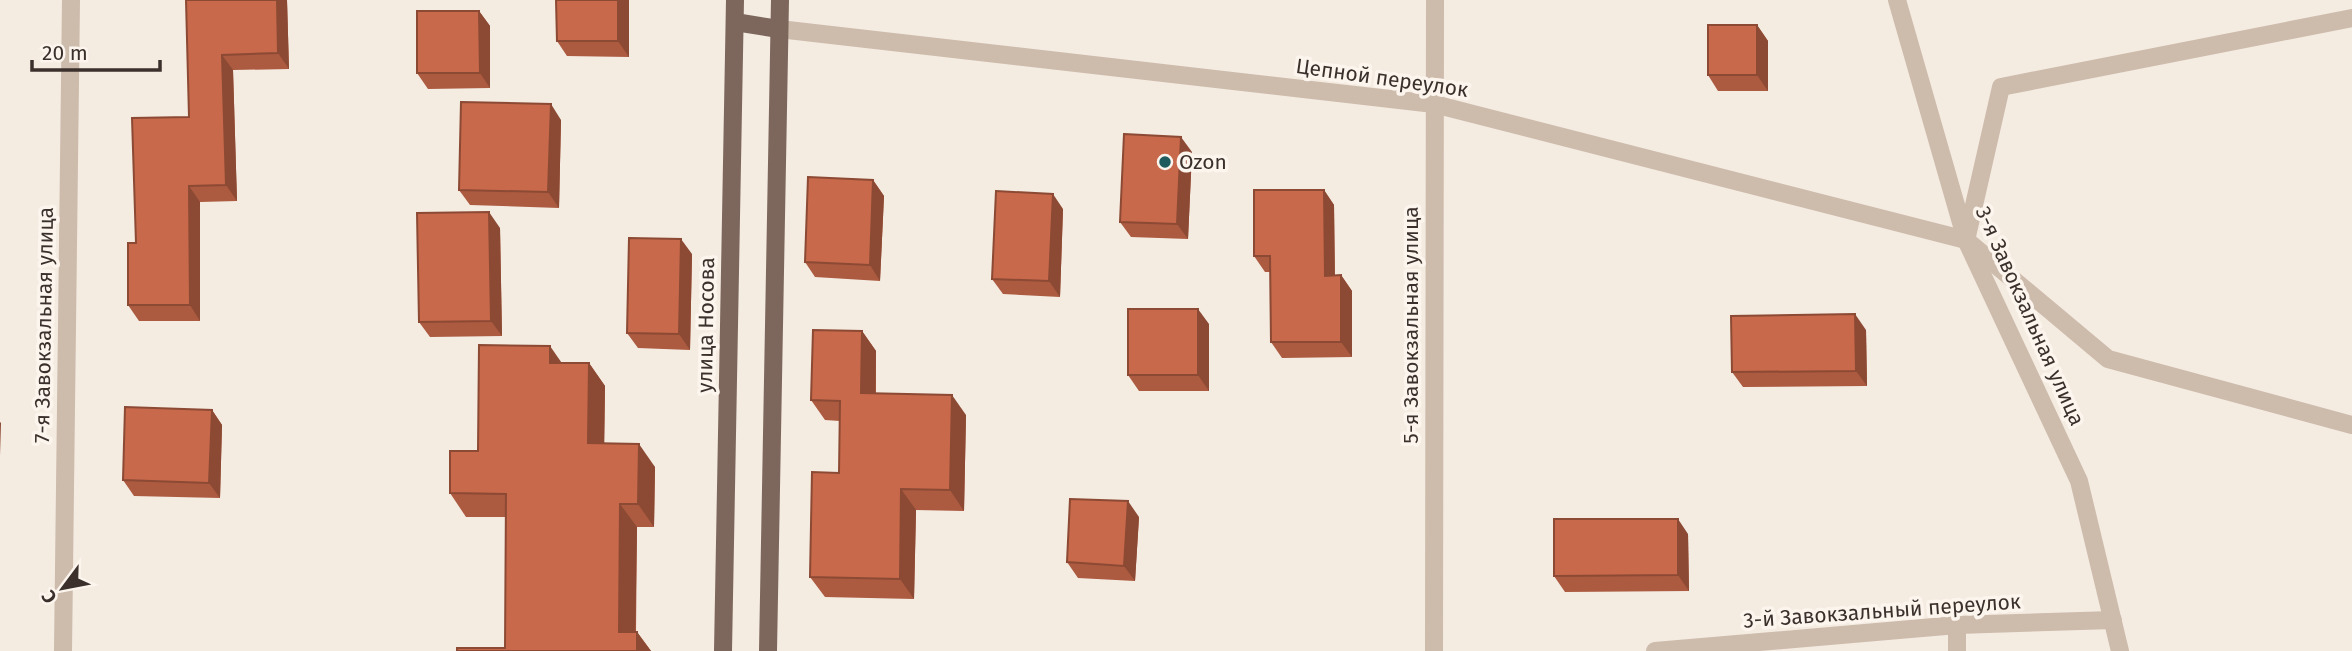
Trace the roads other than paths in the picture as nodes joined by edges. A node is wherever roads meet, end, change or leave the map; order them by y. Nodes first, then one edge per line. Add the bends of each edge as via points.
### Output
1 (71, 0) edge
2 (735, 0) edge
3 (780, 0) edge
4 (1435, 0) edge
5 (1897, 0) edge
6 (2352, 18) edge
7 (735, 22) junction
8 (779, 29) junction
9 (1434, 104) junction
10 (1966, 240) junction
11 (2352, 425) edge
12 (2113, 620) junction
13 (1957, 625) junction
14 (63, 651) edge
15 (723, 651) edge
16 (768, 651) edge
17 (1434, 651) edge
18 (1655, 651) edge
19 (1957, 651) edge
20 (2120, 651) edge

1 - 14 street, 7-я Завокзальная улица
2 - 7 main road, улица Носова
3 - 8 main road
4 - 9 street, 5-я Завокзальная улица
5 - 10 street, 3-я Завокзальная улица
6 - 10 street via 2001,88
7 - 8 main road
7 - 15 main road, улица Носова
8 - 9 street, Цепной переулок
8 - 16 main road
9 - 10 street, Цепной переулок
9 - 17 street, 5-я Завокзальная улица
10 - 11 street via 2108,359
10 - 12 street, 3-я Завокзальная улица via 2079,481
12 - 13 street, 3-й Завокзальный переулок
12 - 20 street, 3-я Завокзальная улица
13 - 18 street, 3-й Завокзальный переулок
13 - 19 street

